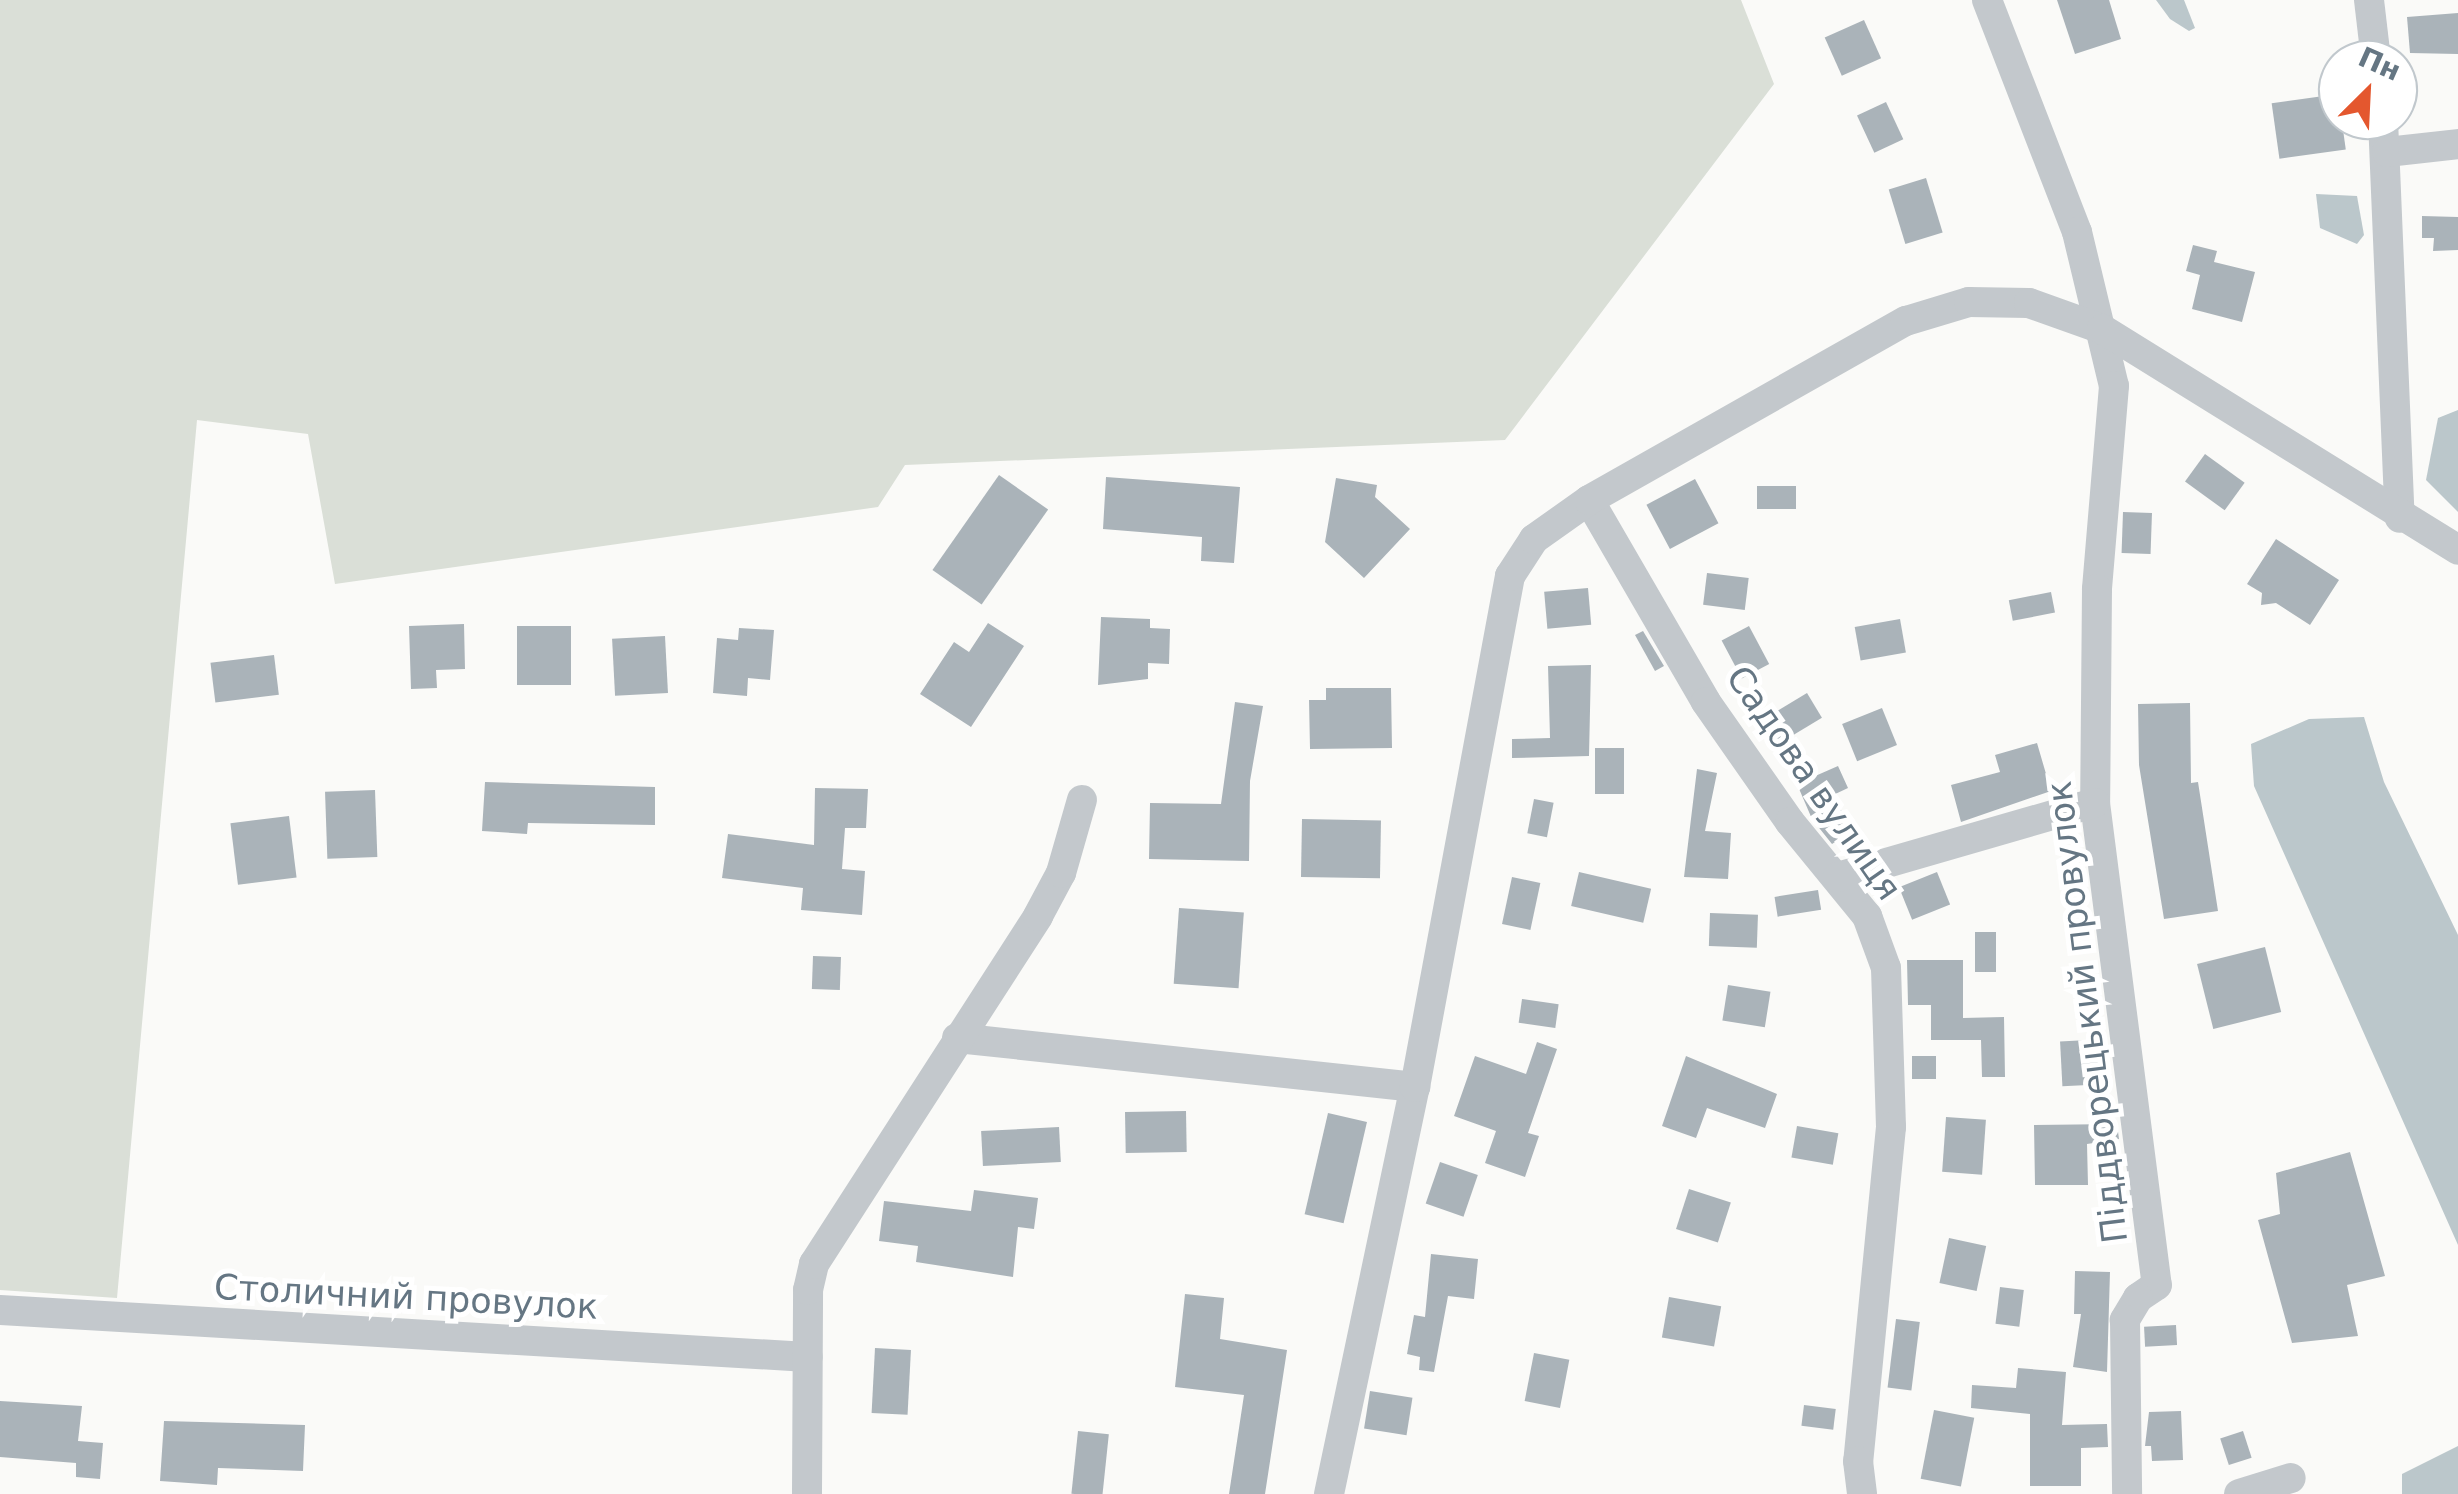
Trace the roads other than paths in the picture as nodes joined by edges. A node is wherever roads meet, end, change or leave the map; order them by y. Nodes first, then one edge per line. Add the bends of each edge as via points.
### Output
1 (1987, 0) edge
2 (2369, 0) edge
3 (2374, 40) edge
4 (2386, 140) edge
5 (2458, 144) edge
6 (2387, 152) junction
7 (2102, 329) junction
8 (1589, 500) junction
9 (2400, 518) junction
10 (2458, 550) edge
11 (1082, 800) dead end
12 (2095, 803) junction
13 (1838, 877) junction
14 (958, 1038) junction
15 (1416, 1087) junction
16 (0, 1310) edge
17 (808, 1357) junction
18 (2291, 1478) dead end
19 (807, 1494) edge
20 (1329, 1494) edge
21 (1862, 1494) edge
22 (2128, 1494) edge
23 (2239, 1494) edge

1 - 7 street, Піддворецький провулок via 2077,232
2 - 3 street
4 - 6 street
5 - 6 street
6 - 9 street
7 - 8 street via 2029,302 1969,302 1906,321
7 - 9 street
7 - 12 street, Піддворецький провулок via 2114,386 2097,589
8 - 13 street, Садова вулиця via 1706,702 1790,822
8 - 15 street via 1534,540 1510,576
9 - 10 street
11 - 14 street via 1061,874
12 - 13 street
12 - 22 street, Піддворецький провулок via 2157,1285 2138,1298 2125,1320
13 - 21 street, Садова вулиця via 1868,916 1886,968 1891,1128 1858,1461
14 - 15 street
14 - 17 street via 824,1240 808,1290
15 - 20 street
16 - 17 street, Столичний провулок
17 - 19 street
18 - 23 street

